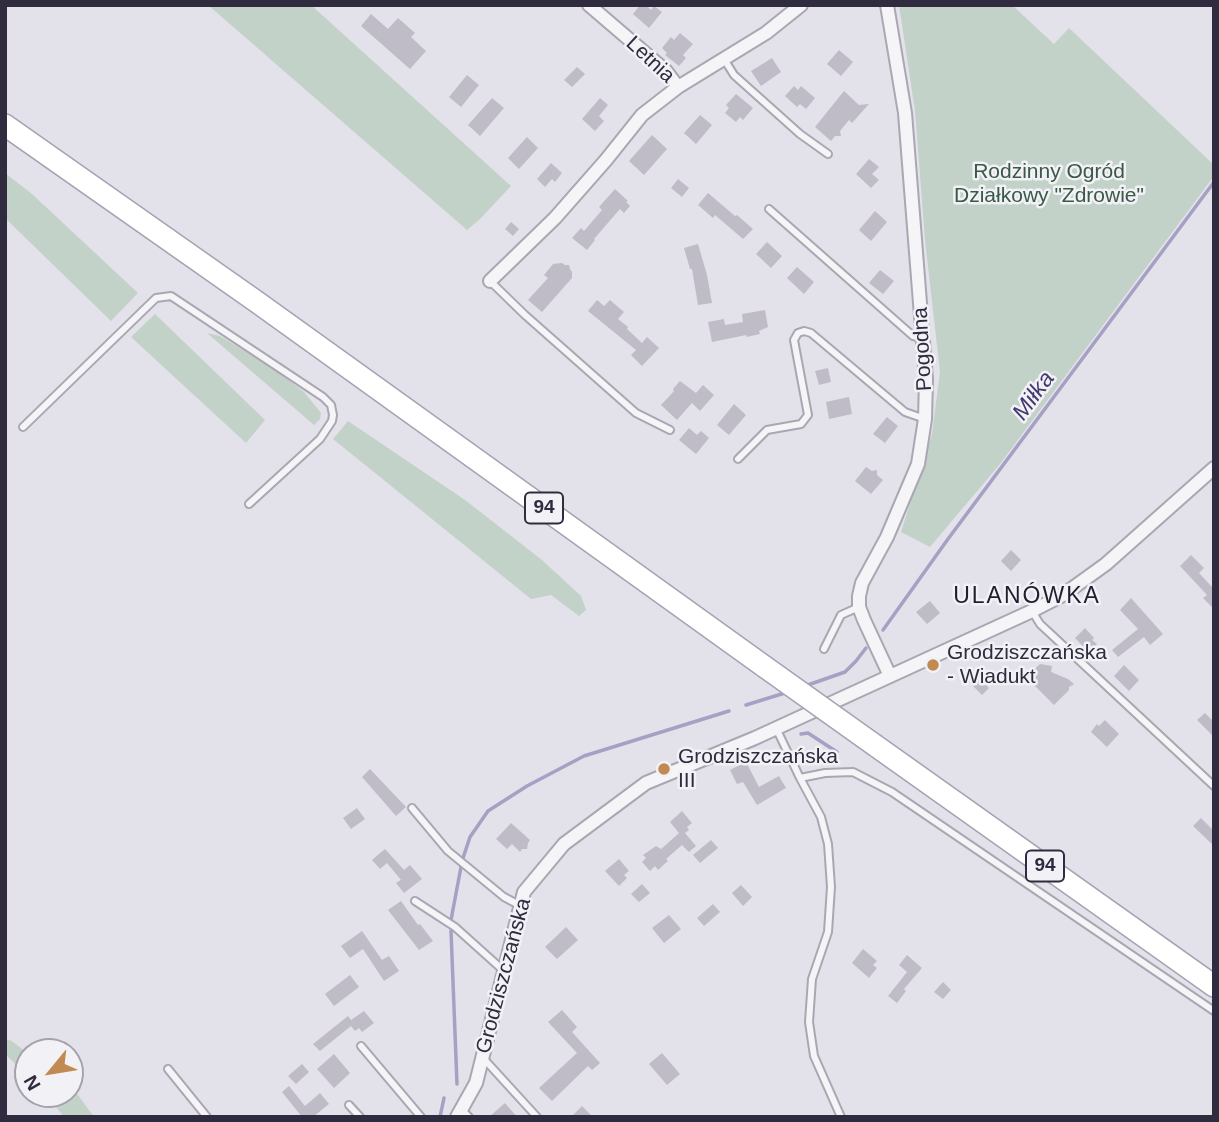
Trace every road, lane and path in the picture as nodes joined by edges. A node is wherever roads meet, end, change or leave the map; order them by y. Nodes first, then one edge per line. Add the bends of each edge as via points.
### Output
1 (589, 5) edge
2 (801, 5) edge
3 (887, 5) edge
4 (724, 59) junction
5 (678, 87) junction
6 (5, 125) edge
7 (828, 154) dead end
8 (769, 209) dead end
9 (490, 281) joint
10 (923, 338) junction
11 (925, 419) junction
12 (23, 427) dead end
13 (670, 430) dead end
14 (738, 460) dead end
15 (1214, 468) edge
16 (249, 504) dead end
17 (859, 607) junction
18 (1032, 611) junction
19 (824, 649) dead end
20 (890, 676) junction
21 (776, 728) junction
22 (800, 778) junction
23 (1214, 786) edge
24 (412, 808) dead end
25 (415, 901) dead end
26 (521, 906) junction
27 (503, 971) junction
28 (1214, 986) edge
29 (1214, 1012) edge
30 (361, 1046) dead end
31 (482, 1057) junction
32 (168, 1069) dead end
33 (349, 1105) dead end
34 (462, 1114) edge
35 (207, 1117) edge
36 (360, 1117) edge
37 (421, 1117) edge
38 (537, 1117) edge
39 (841, 1117) edge

1 - 5 street, Letnia via 666,71
2 - 4 street
3 - 10 street, Pogodna via 905,113
4 - 5 street
4 - 7 lane via 734,75
5 - 9 street via 642,115 555,218
6 - 28 main road, 94, bridge
8 - 10 lane via 913,336
9 - 13 lane via 636,413
10 - 11 street, Pogodna
11 - 14 lane via 905,412 804,331 794,340 808,415 801,424 767,430
11 - 17 street, Pogodna via 918,464 862,583
12 - 16 lane via 156,298 171,296 331,405 332,421 320,439
15 - 18 street, Grodziszczańska via 1106,564
17 - 19 lane via 841,615
17 - 20 street
18 - 20 street, Grodziszczańska
18 - 23 lane via 1040,624
20 - 21 street, Grodziszczańska
21 - 22 lane
21 - 26 street, Grodziszczańska via 646,783 564,844 524,892
22 - 29 lane via 853,772 892,792
22 - 39 lane via 821,817 831,887 828,932 812,979 808,1022 814,1056
24 - 26 lane via 448,851
25 - 27 lane via 455,927
26 - 27 street, Grodziszczańska
27 - 31 street, Grodziszczańska
30 - 37 lane
31 - 34 street, Grodziszczańska
31 - 38 lane
32 - 35 lane
33 - 36 lane

